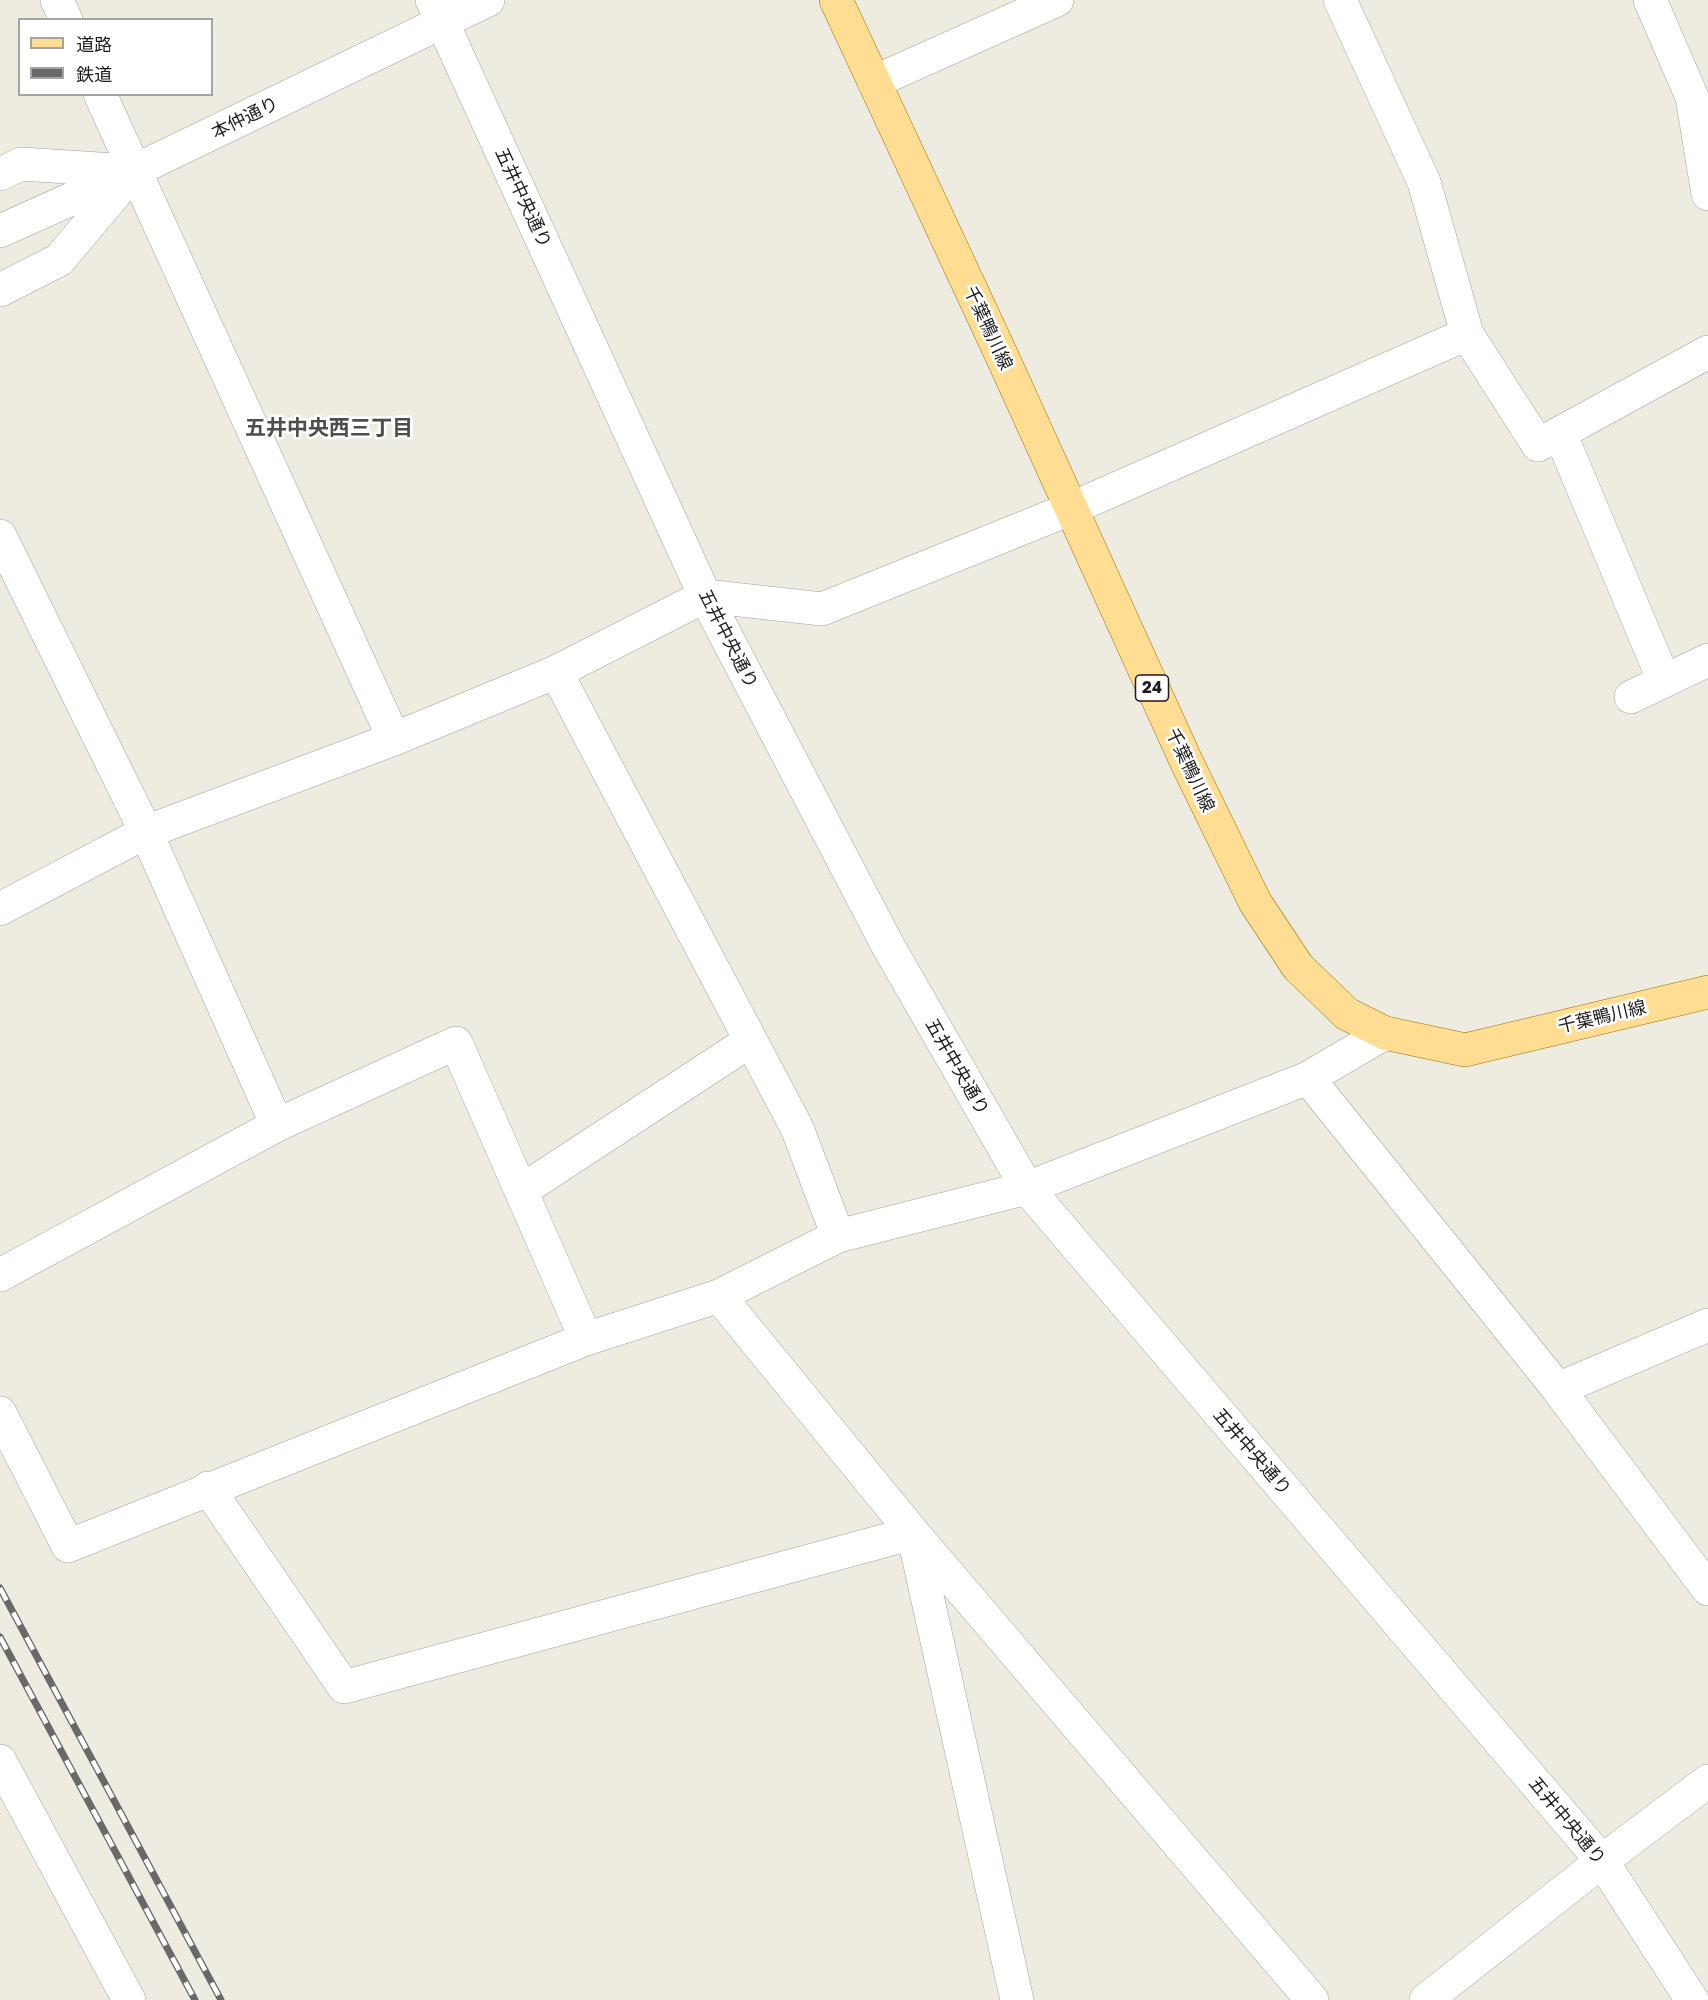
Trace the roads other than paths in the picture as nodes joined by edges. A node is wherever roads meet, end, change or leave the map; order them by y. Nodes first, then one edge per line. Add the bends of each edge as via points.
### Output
1 (57, 0) edge
2 (488, 0) edge
3 (836, 0) edge
4 (1056, 0) edge
5 (1340, 0) edge
6 (1650, 0) edge
7 (437, 11) edge
8 (65, 18) edge
9 (874, 82) junction
10 (101, 96) edge
11 (134, 171) junction
12 (0, 174) edge
13 (1708, 194) edge
14 (0, 231) edge
15 (0, 290) edge
16 (1467, 334) junction
17 (1708, 352) edge
18 (1560, 433) junction
19 (1070, 509) junction
20 (0, 536) edge
21 (705, 596) junction
22 (1708, 660) edge
23 (556, 672) junction
24 (1664, 681) junction
25 (1631, 696) dead end
26 (394, 739) junction
27 (146, 832) junction
28 (0, 909) edge
29 (1708, 992) edge
30 (1385, 1033) junction
31 (750, 1041) junction
32 (1308, 1078) junction
33 (278, 1125) junction
34 (1027, 1188) junction
35 (521, 1191) junction
36 (838, 1236) junction
37 (0, 1275) edge
38 (719, 1296) junction
39 (1708, 1325) edge
40 (586, 1338) junction
41 (1558, 1389) junction
42 (0, 1413) edge
43 (208, 1488) junction
44 (913, 1533) junction
45 (1708, 1589) edge
46 (0, 1761) edge
47 (1708, 1781) edge
48 (1602, 1861) junction
49 (129, 2000) edge
50 (1017, 2000) edge
51 (1312, 2000) edge
52 (1426, 2000) edge
53 (1692, 2000) edge

1 - 8 street
2 - 7 street, 本仲通り
3 - 9 main road, 千葉鴨川線 / 24
4 - 9 street
5 - 16 street via 1424,182
6 - 13 street via 1692,97
7 - 11 street, 本仲通り
7 - 21 street, 五井中央通り
9 - 19 main road, 千葉鴨川線 / 24
10 - 11 street
11 - 12 street via 21,164
11 - 14 street, 本仲通り
11 - 15 street via 59,260
11 - 26 street
16 - 18 street via 1538,445
16 - 19 street
17 - 18 street
18 - 24 street
19 - 21 street via 822,609
19 - 30 main road, 千葉鴨川線 / 24 via 1186,763 1255,902 1298,967 1347,1014
20 - 27 street
21 - 23 street
21 - 34 street, 五井中央通り via 887,944
22 - 24 street
23 - 26 street
23 - 31 street
24 - 25 street
26 - 27 street
27 - 28 street
27 - 33 street
29 - 30 main road, 千葉鴨川線 / 24 via 1465,1050
30 - 32 street
31 - 35 street
31 - 36 street via 797,1128
32 - 34 street
32 - 41 street
33 - 35 street via 456,1043
33 - 37 street
34 - 36 street
34 - 48 street, 五井中央通り
35 - 40 street
36 - 38 street
38 - 40 street
38 - 44 street
39 - 41 street
40 - 43 street
41 - 45 street
42 - 43 street via 68,1546
43 - 44 street via 344,1687
44 - 50 street
44 - 51 street
46 - 49 street
47 - 48 street
48 - 52 street
48 - 53 street, 五井中央通り

